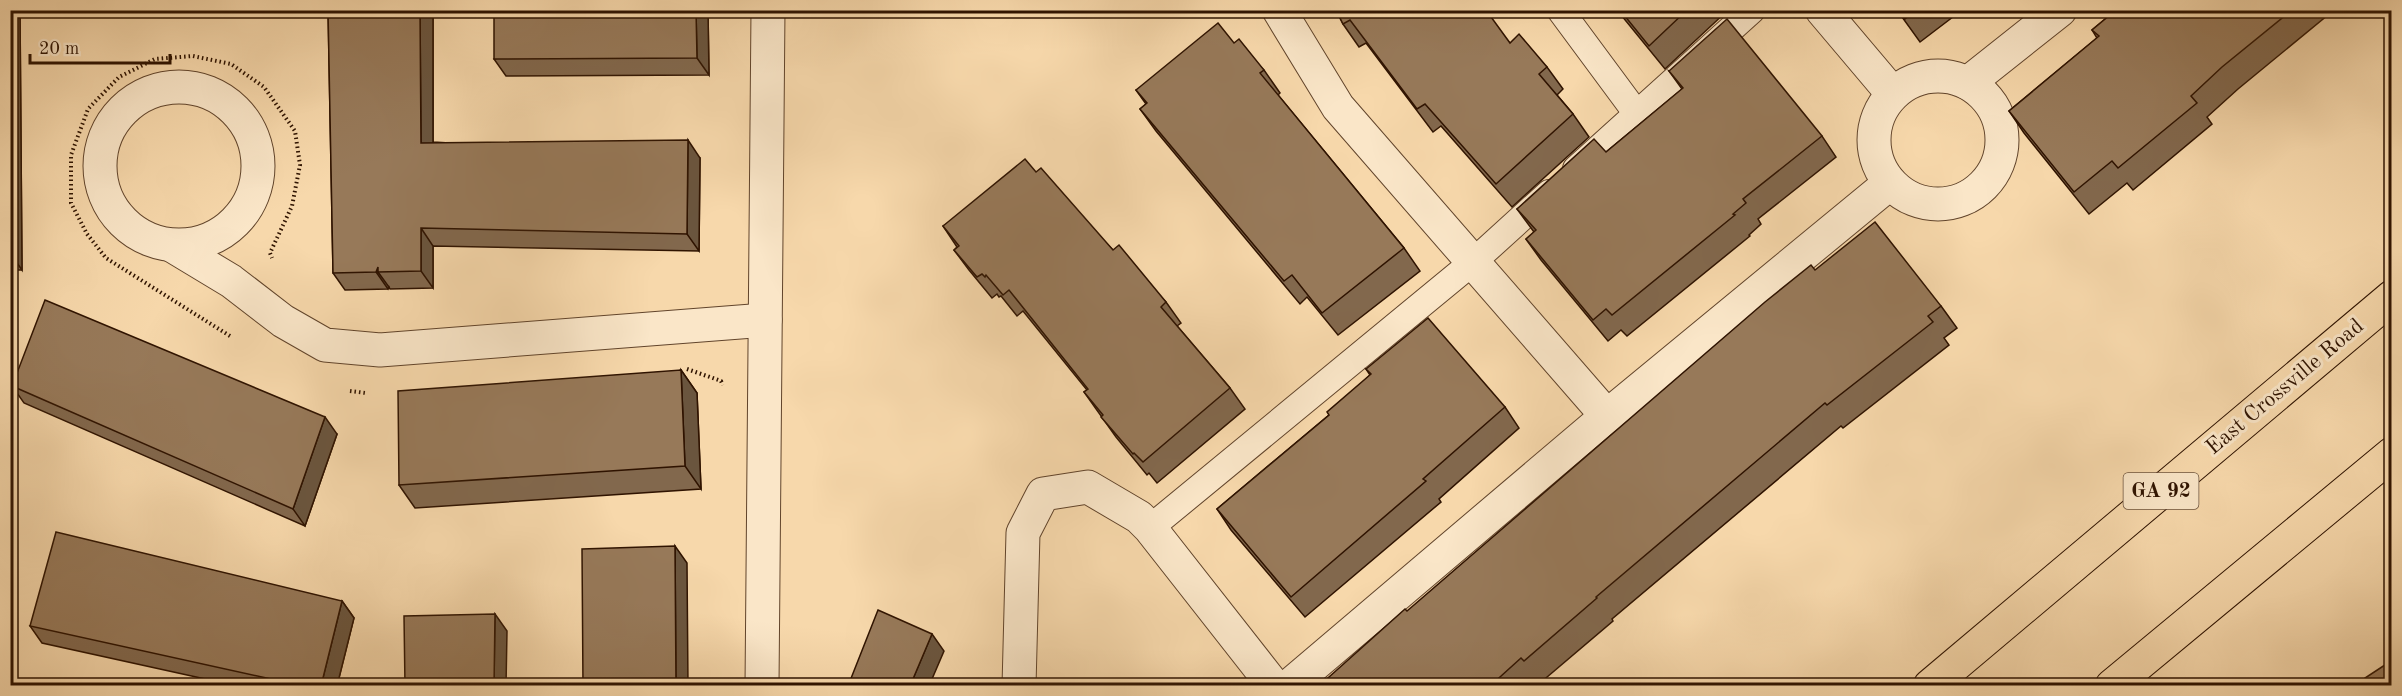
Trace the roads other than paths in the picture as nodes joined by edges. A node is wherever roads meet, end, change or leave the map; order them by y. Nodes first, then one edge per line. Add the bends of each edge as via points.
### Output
1 (768, 10) edge
2 (1279, 10) edge
3 (1560, 10) edge
4 (1752, 10) edge
5 (1822, 10) edge
6 (2060, 10) edge
7 (1968, 83) junction
8 (1893, 94) junction
9 (1636, 114) junction
10 (1890, 183) junction
11 (172, 246) junction
12 (1473, 262) junction
13 (2391, 297) edge
14 (765, 320) junction
15 (1607, 416) junction
16 (2391, 454) edge
17 (1150, 528) junction
18 (762, 686) edge
19 (1019, 686) edge
20 (1274, 686) edge
21 (1288, 686) edge
22 (1930, 686) edge
23 (2112, 686) edge

1 - 14 street
2 - 12 street via 1338,107
3 - 9 lane
4 - 9 lane
5 - 8 street
6 - 7 street
7 - 8 street via 1947,76 1924,77
7 - 10 street via 1989,99 2000,119 2000,161 1989,181 1972,196 1953,204 1930,205 1907,198
8 - 10 street via 1879,113 1874,142 1878,163
9 - 12 lane
10 - 15 street
11 - 11 street via 200,243 219,235 240,218 254,194 259,167 247,124 228,103 204,90 177,86 148,92 125,107 109,129 100,156 107,200 123,222 145,238
11 - 14 street via 325,345 380,350
12 - 15 street
12 - 17 lane
13 - 22 main road, East Crossville Road / GA 92
14 - 18 street
15 - 21 street
16 - 23 main road
17 - 19 street via 1088,486 1043,494 1023,532
17 - 20 street

